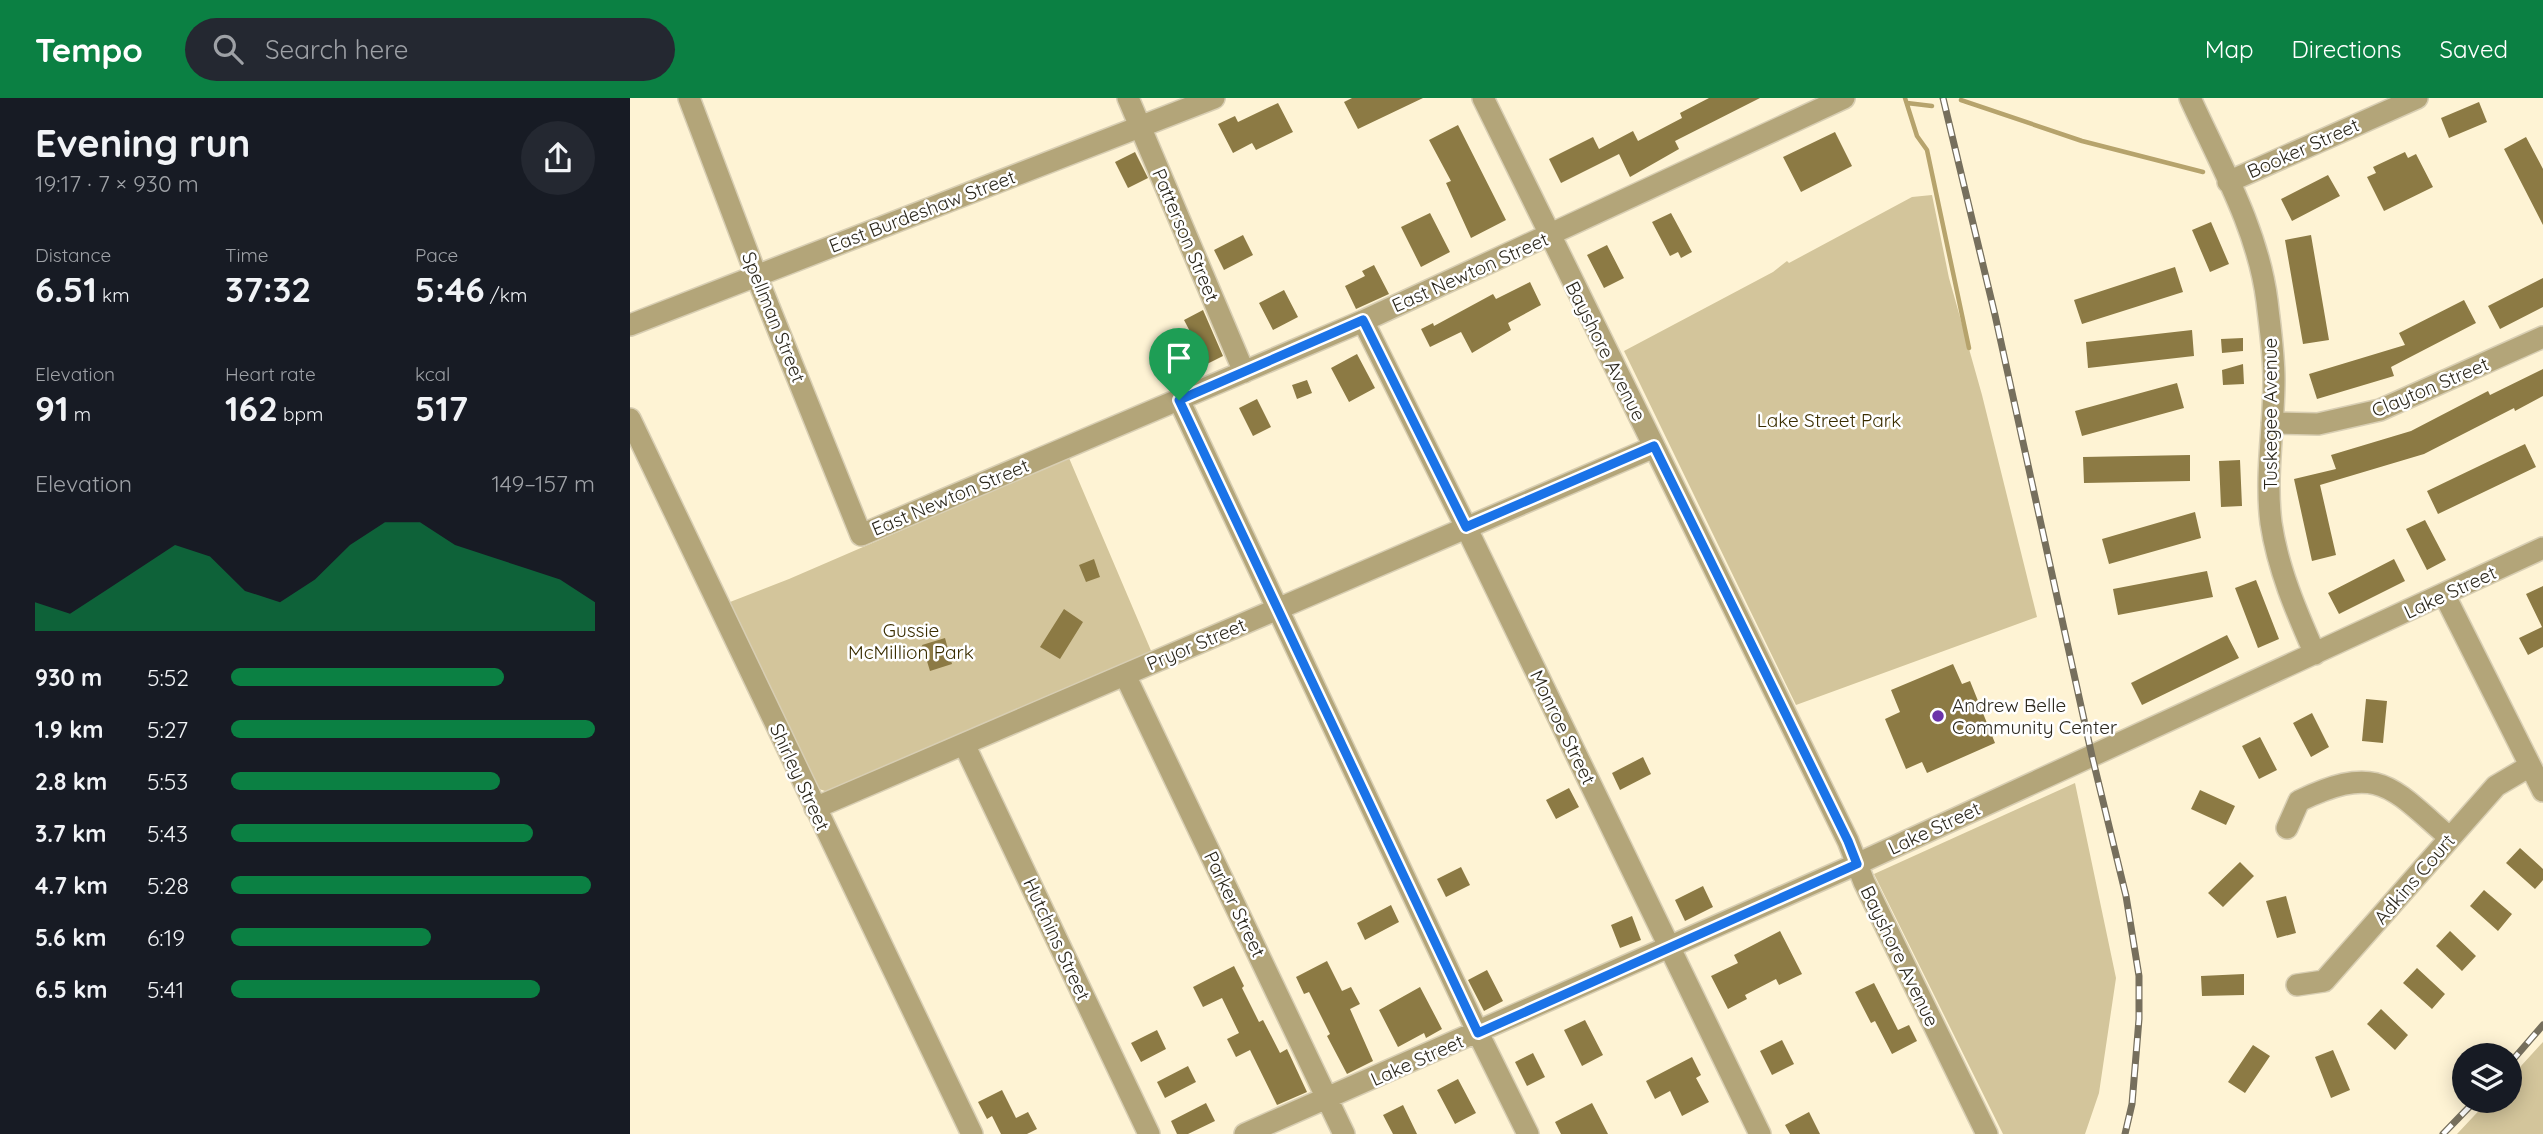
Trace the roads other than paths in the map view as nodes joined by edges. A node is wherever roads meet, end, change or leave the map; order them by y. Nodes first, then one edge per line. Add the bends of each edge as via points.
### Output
1 (689, 98) edge
2 (1128, 98) edge
3 (1214, 98) edge
4 (1483, 98) edge
5 (2190, 98) edge
6 (2417, 98) edge
7 (1838, 99) edge
8 (1140, 127) junction
9 (2228, 182) junction
10 (1549, 236) junction
11 (756, 275) junction
12 (1363, 320) junction
13 (630, 325) edge
14 (2543, 337) edge
15 (1244, 372) junction
16 (1179, 400) junction
17 (630, 419) edge
18 (2272, 423) junction
19 (1654, 446) junction
20 (1466, 527) junction
21 (861, 535) joint
22 (2543, 548) edge
23 (2444, 594) junction
24 (1278, 609) junction
25 (2315, 653) junction
26 (1125, 675) junction
27 (964, 744) junction
28 (2530, 766) junction
29 (2543, 791) edge
30 (815, 808) junction
31 (2287, 828) dead end
32 (2449, 838) junction
33 (1857, 864) junction
34 (1671, 947) junction
35 (2297, 985) dead end
36 (1478, 1033) junction
37 (1328, 1099) junction
38 (972, 1134) edge
39 (1149, 1134) edge
40 (1245, 1134) edge
41 (1344, 1134) edge
42 (1528, 1134) edge
43 (1760, 1134) edge
44 (1986, 1134) edge

1 - 11 street, Spellman Street
2 - 8 street, Patterson Street
3 - 8 street, East Burdeshaw Street
4 - 10 street, Bayshore Avenue
5 - 9 street, Tuskegee Avenue
6 - 9 street, Booker Street
7 - 10 street, East Newton Street
8 - 11 street, East Burdeshaw Street
8 - 15 street, Patterson Street
9 - 18 street, Tuskegee Avenue via 2256,252 2267,298 2274,380
10 - 12 street, East Newton Street
10 - 19 street, Bayshore Avenue
11 - 13 street, East Burdeshaw Street
11 - 21 street, Spellman Street
12 - 15 street, East Newton Street
12 - 20 street, Monroe Street
14 - 18 street, Clayton Street via 2380,410 2318,424
15 - 16 street, East Newton Street
16 - 21 street, East Newton Street
16 - 24 street
17 - 30 street, Shirley Street
18 - 25 street, Tuskegee Avenue via 2268,465 2271,522 2291,598
19 - 20 street, Pryor Street
19 - 33 street, Bayshore Avenue
20 - 24 street, Pryor Street
20 - 34 street, Monroe Street
22 - 23 street, Lake Street
23 - 25 street, Lake Street
23 - 28 street
24 - 26 street, Pryor Street
24 - 36 street
25 - 33 street, Lake Street
26 - 27 street, Pryor Street
26 - 37 street, Parker Street
27 - 30 street, Pryor Street
27 - 39 street, Hutchins Street
28 - 29 street
28 - 32 street, Adkins Court via 2496,786
30 - 38 street, Shirley Street
31 - 32 street via 2299,801 2351,781 2400,794
32 - 35 street, Adkins Court via 2324,981
33 - 34 street, Lake Street
33 - 44 street, Bayshore Avenue
34 - 36 street, Lake Street
34 - 43 street, Monroe Street
36 - 37 street, Lake Street
36 - 42 street
37 - 40 street, Lake Street
37 - 41 street, Parker Street

